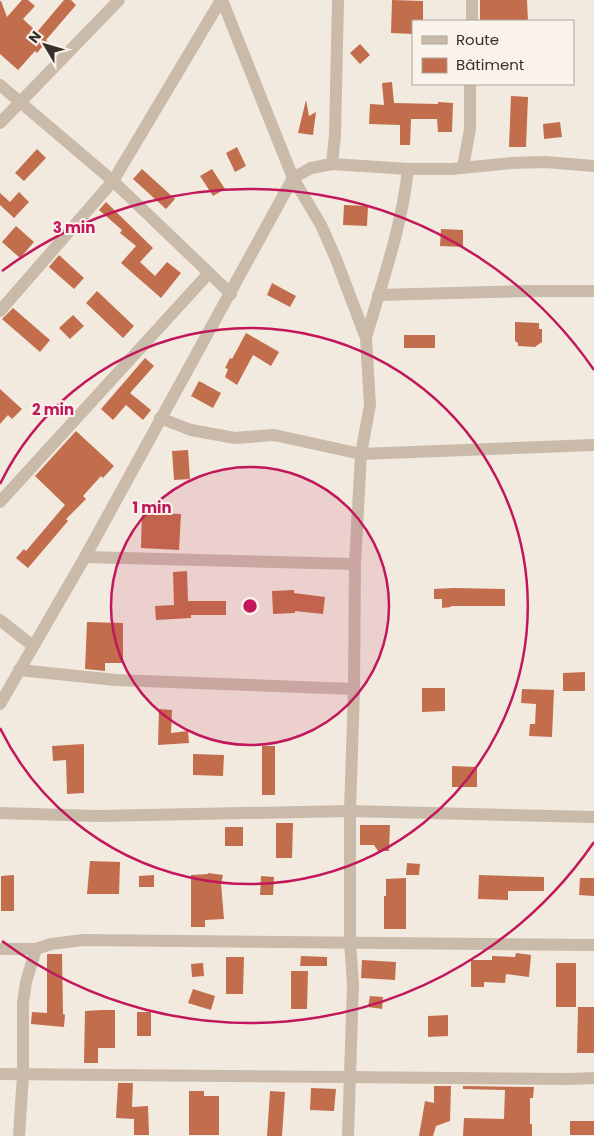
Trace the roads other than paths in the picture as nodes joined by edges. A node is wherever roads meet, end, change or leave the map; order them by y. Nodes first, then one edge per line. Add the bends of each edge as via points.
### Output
1 (119, 0) edge
2 (222, 0) edge
3 (338, 0) edge
4 (472, 0) edge
5 (472, 20) edge
6 (0, 85) edge
7 (470, 85) edge
8 (20, 102) junction
9 (0, 123) edge
10 (332, 164) junction
11 (594, 166) edge
12 (463, 167) junction
13 (408, 169) junction
14 (294, 178) junction
15 (114, 181) junction
16 (209, 273) junction
17 (594, 291) edge
18 (231, 294) junction
19 (378, 295) junction
20 (0, 311) edge
21 (366, 338) junction
22 (160, 418) junction
23 (594, 445) edge
24 (361, 454) junction
25 (0, 502) edge
26 (85, 557) junction
27 (355, 564) junction
28 (0, 620) edge
29 (33, 646) junction
30 (19, 670) junction
31 (354, 688) junction
32 (0, 704) edge
33 (350, 811) junction
34 (0, 813) edge
35 (594, 817) edge
36 (350, 941) junction
37 (594, 945) edge
38 (0, 948) edge
39 (36, 949) junction
40 (0, 1074) edge
41 (23, 1074) junction
42 (350, 1077) junction
43 (594, 1078) edge
44 (19, 1136) edge
45 (348, 1136) edge

1 - 8 street
2 - 14 street
2 - 15 street
3 - 10 street
4 - 5 street
6 - 8 street
7 - 12 street via 470,129
8 - 9 street
8 - 15 street
10 - 13 street
10 - 14 street via 311,168
11 - 12 street via 545,162
12 - 13 street
13 - 19 street via 392,253
14 - 18 street
14 - 21 street via 325,233
15 - 16 street
15 - 20 street
16 - 18 street
16 - 25 street
17 - 19 street
18 - 22 street
19 - 21 street
21 - 24 street via 370,405
22 - 24 street via 191,430 235,438 274,435
22 - 26 street
23 - 24 street
24 - 27 street
26 - 27 street
26 - 29 street
27 - 31 street
28 - 29 street
29 - 30 street
30 - 31 street via 116,680
30 - 32 street
31 - 33 street
33 - 34 street via 98,816
33 - 35 street
33 - 36 street
36 - 37 street
36 - 39 street via 83,940
36 - 42 street via 353,984
38 - 39 street
39 - 41 street via 23,1003
40 - 41 street
41 - 42 street
41 - 44 street
42 - 43 street
42 - 45 street

